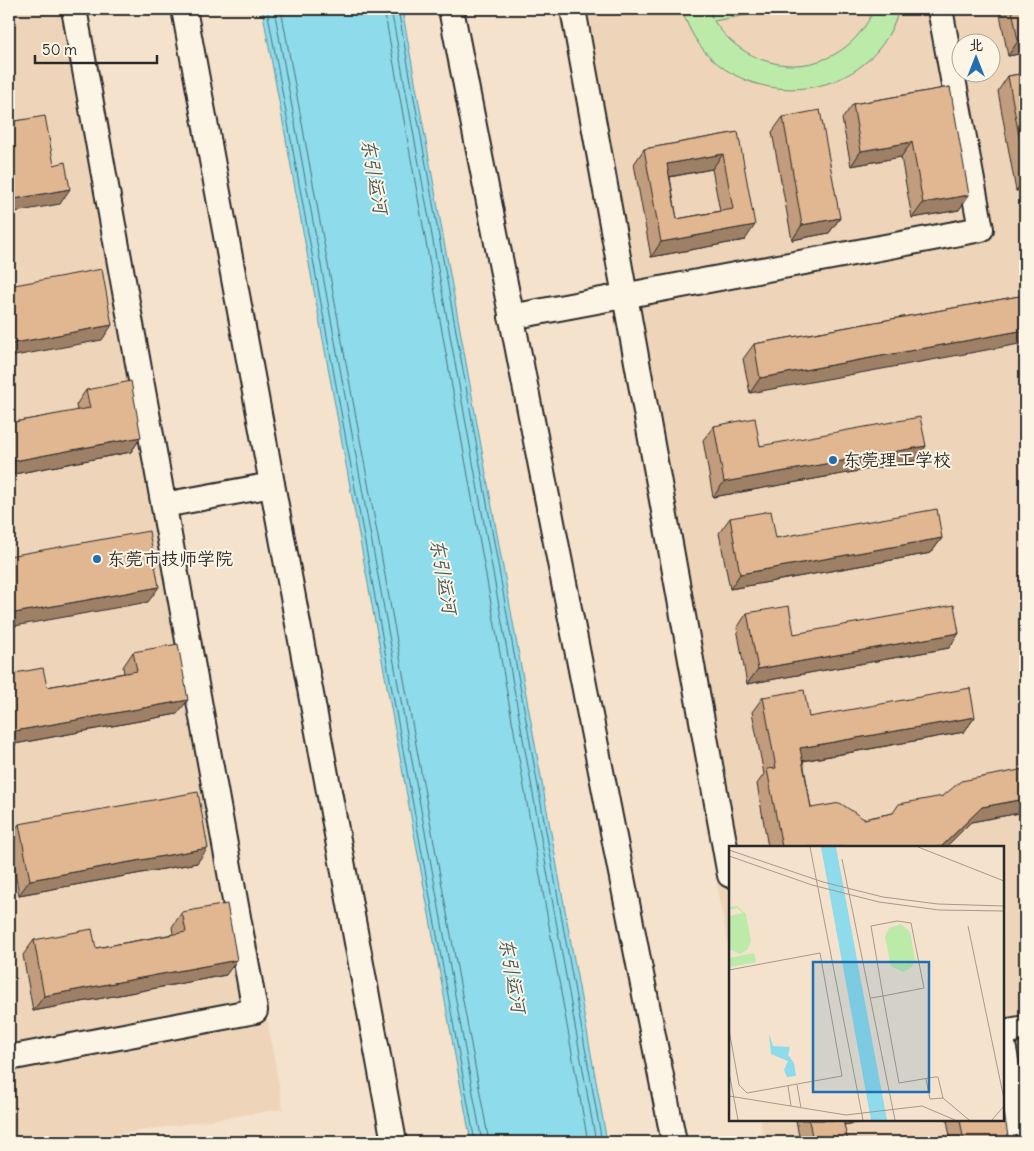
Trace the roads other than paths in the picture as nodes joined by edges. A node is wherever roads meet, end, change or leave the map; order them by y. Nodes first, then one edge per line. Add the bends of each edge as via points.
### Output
1 (74, 9) edge
2 (184, 9) edge
3 (451, 9) edge
4 (572, 9) edge
5 (940, 9) edge
6 (625, 295) junction
7 (511, 317) junction
8 (272, 485) junction
9 (164, 505) junction
10 (729, 869) edge
11 (1025, 1028) edge
12 (1004, 1032) edge
13 (1004, 1049) edge
14 (9, 1058) edge
15 (394, 1142) edge
16 (674, 1142) edge
17 (1021, 1142) edge

1 - 9 lane
2 - 8 lane
3 - 7 lane
4 - 6 lane
5 - 6 lane via 981,229
6 - 7 lane
6 - 10 lane
7 - 16 lane
8 - 9 lane
8 - 15 lane
9 - 14 lane via 255,1012
11 - 12 lane
13 - 17 lane

